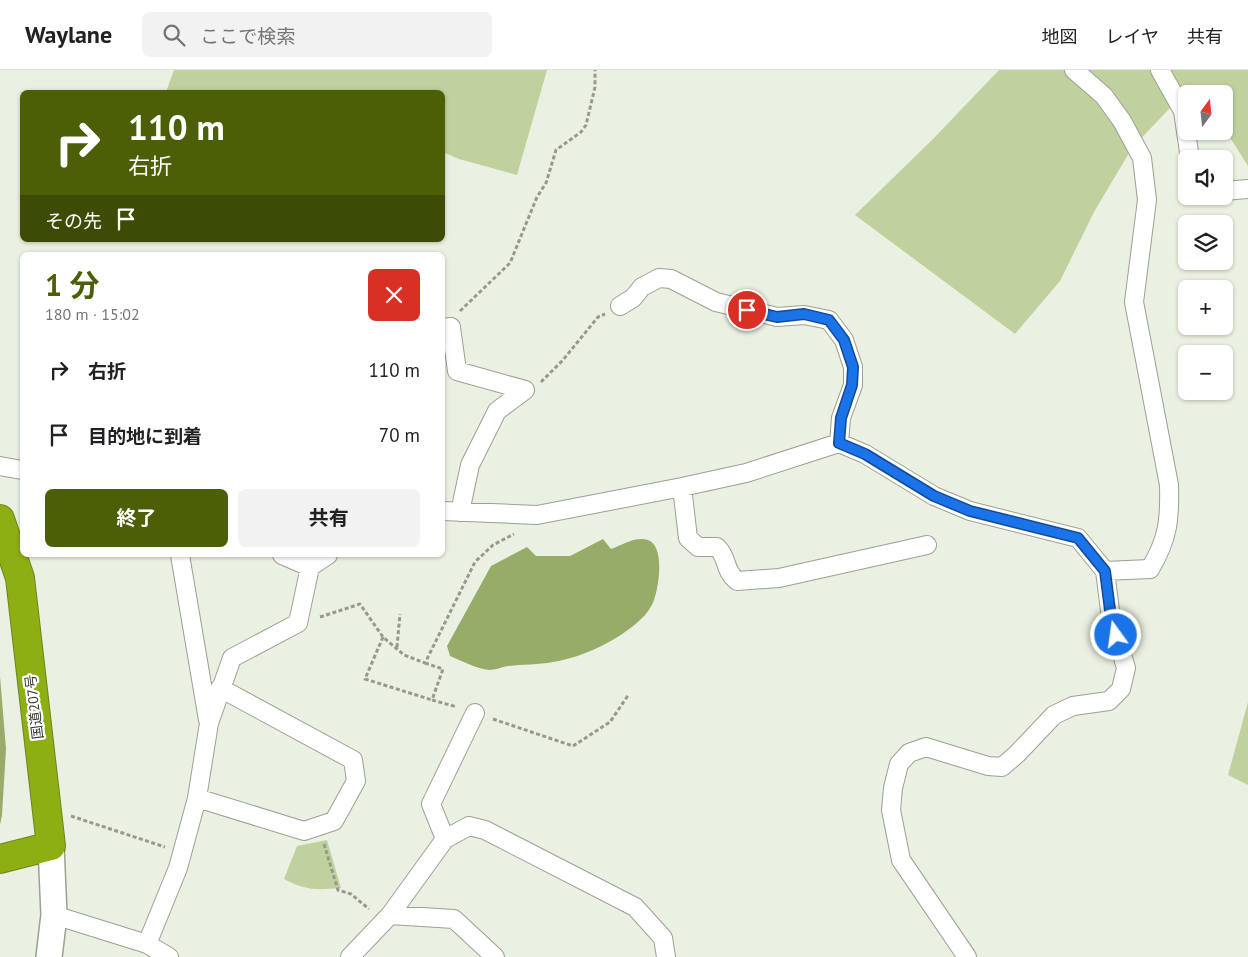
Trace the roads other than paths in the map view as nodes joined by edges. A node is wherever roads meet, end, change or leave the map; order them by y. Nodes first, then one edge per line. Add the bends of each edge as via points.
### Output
1 (1074, 70) edge
2 (1160, 70) edge
3 (1189, 150) edge
4 (1248, 190) edge
5 (1233, 191) edge
6 (620, 306) road end
7 (447, 327) edge
8 (839, 443) junction
9 (0, 466) edge
10 (20, 470) edge
11 (682, 487) junction
12 (451, 511) edge
13 (0, 520) edge
14 (926, 546) dead end
15 (180, 557) edge
16 (287, 557) edge
17 (325, 557) edge
18 (310, 567) junction
19 (1105, 571) junction
20 (220, 688) junction
21 (475, 713) road end
22 (209, 724) junction
23 (197, 798) junction
24 (445, 839) junction
25 (51, 846) junction
26 (2, 864) edge
27 (54, 915) junction
28 (386, 919) junction
29 (147, 944) junction
30 (49, 957) edge
31 (169, 957) edge
32 (350, 957) edge
33 (495, 957) edge
34 (666, 957) edge
35 (967, 957) edge

1 - 19 street via 1104,96 1142,158 1146,200 1134,302 1169,485 1166,537 1150,569
2 - 3 street via 1183,112
4 - 5 street
6 - 8 street via 658,278 671,279 716,302 777,317 804,314 829,320 844,340 853,367 852,385 841,418
7 - 12 street via 457,371 525,390 497,411
8 - 11 street via 746,472
8 - 19 street via 865,454 934,496 970,511 1078,538
9 - 10 street
11 - 12 street via 537,515
11 - 14 street via 688,538 698,547 717,547 723,554 729,574 737,580 778,578
13 - 25 highway, 国道207号 via 20,578
15 - 22 street
16 - 18 street
17 - 18 street
18 - 20 street via 298,623 232,658
19 - 35 street via 1111,618 1126,668 1121,689 1109,701 1073,706 1054,715 1002,766 988,766 926,747 909,753 899,764 891,810 900,860
20 - 22 street
20 - 23 street via 353,760 356,781 334,821 304,831
21 - 24 street via 430,804
22 - 23 street
23 - 29 street via 178,868
24 - 28 street
24 - 34 street via 469,826 485,830 635,906 663,938
25 - 26 highway
25 - 27 street
27 - 29 street
27 - 30 street
28 - 32 street
28 - 33 street via 454,919
29 - 31 street

